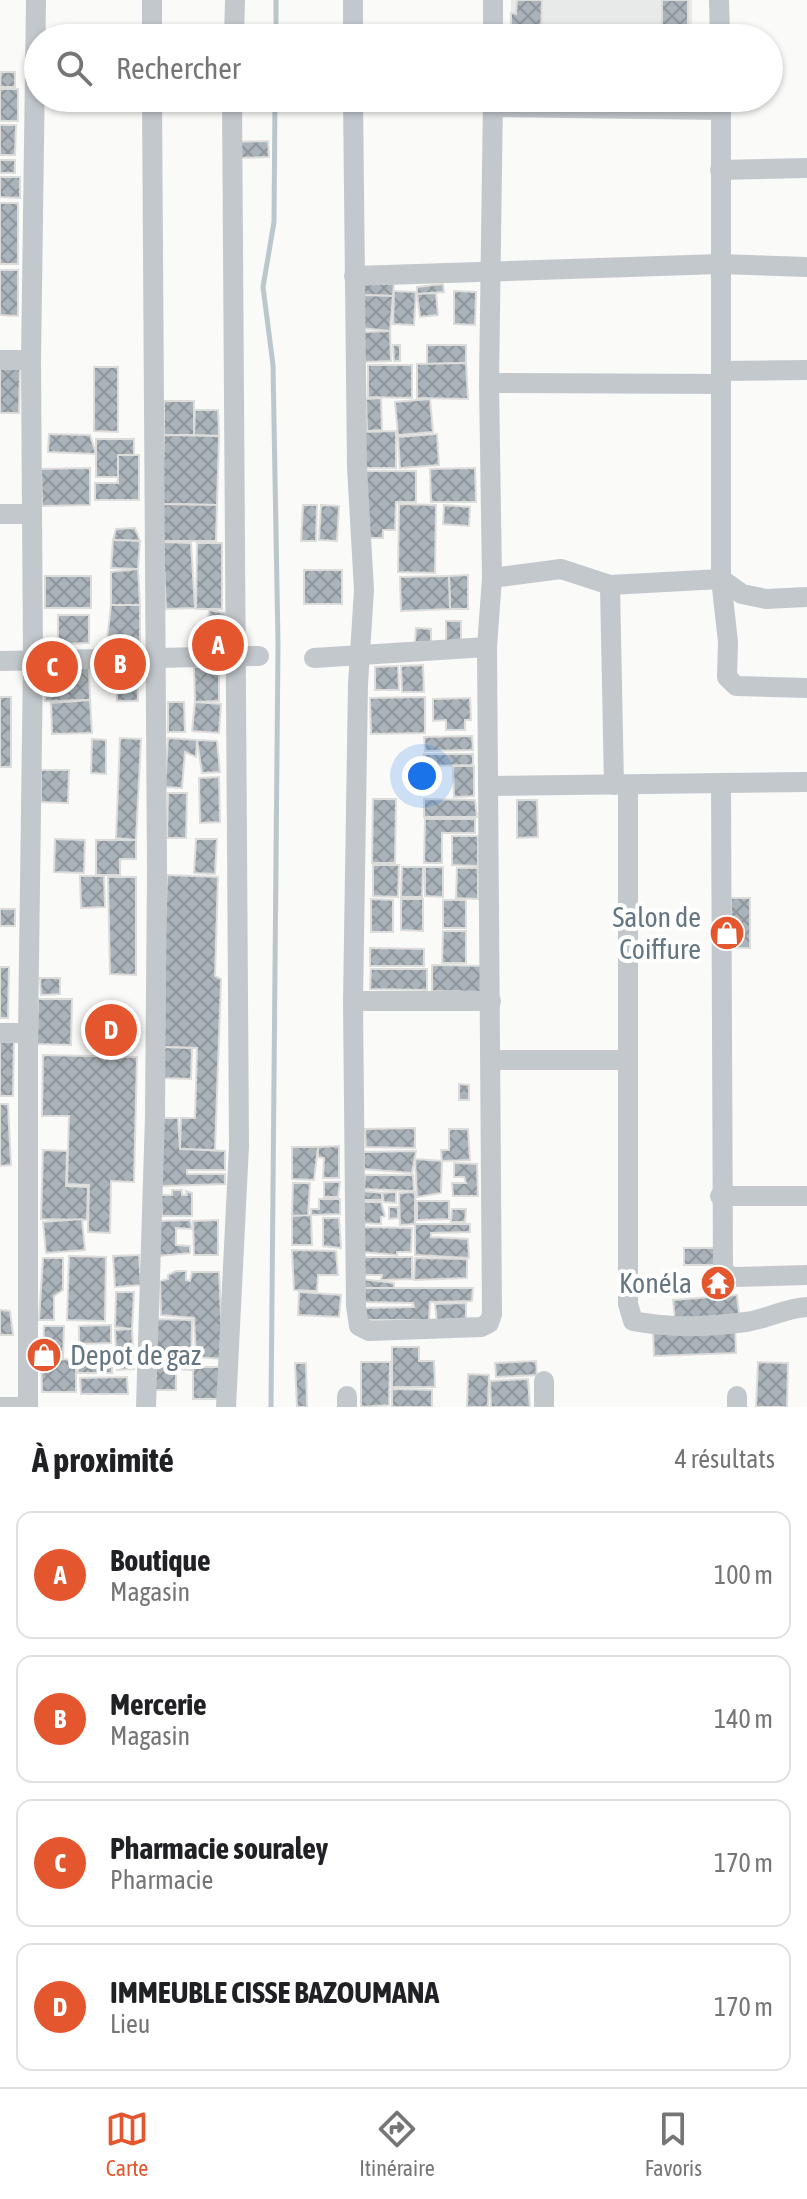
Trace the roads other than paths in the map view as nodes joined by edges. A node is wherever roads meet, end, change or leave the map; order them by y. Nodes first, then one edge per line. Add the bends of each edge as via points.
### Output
1 (36, 0) edge
2 (152, 0) edge
3 (235, 0) edge
4 (353, 0) edge
5 (493, 0) edge
6 (719, 0) edge
7 (36, 24) edge
8 (152, 24) edge
9 (234, 24) edge
10 (353, 24) edge
11 (493, 24) edge
12 (720, 24) edge
13 (34, 112) edge
14 (152, 112) edge
15 (232, 112) edge
16 (353, 112) edge
17 (493, 112) edge
18 (721, 112) edge
19 (807, 168) edge
20 (720, 170) junction
21 (720, 264) junction
22 (807, 267) edge
23 (493, 269) junction
24 (354, 276) junction
25 (0, 360) edge
26 (31, 360) junction
27 (807, 370) edge
28 (721, 377) junction
29 (489, 383) junction
30 (0, 514) edge
31 (32, 514) junction
32 (492, 578) junction
33 (721, 579) junction
34 (610, 585) junction
35 (807, 597) edge
36 (487, 647) junction
37 (359, 653) junction
38 (259, 656) dead end
39 (235, 657) junction
40 (314, 658) dead end
41 (0, 661) edge
42 (156, 661) junction
43 (33, 662) junction
44 (807, 688) edge
45 (807, 782) edge
46 (721, 783) junction
47 (621, 785) junction
48 (489, 786) junction
49 (353, 1001) junction
50 (491, 1001) junction
51 (0, 1033) edge
52 (28, 1033) junction
53 (491, 1060) junction
54 (628, 1060) junction
55 (720, 1196) junction
56 (807, 1196) edge
57 (807, 1275) edge
58 (807, 1307) edge
59 (544, 1381) dead end
60 (0, 1407) edge
61 (22, 1407) edge
62 (28, 1407) edge
63 (146, 1407) edge
64 (226, 1407) edge
65 (544, 1407) edge

1 - 7 street
2 - 8 street
3 - 9 street
4 - 10 street
5 - 11 street
6 - 12 street
13 - 26 street
14 - 42 street
15 - 39 street
16 - 24 street
17 - 23 street
18 - 20 street
19 - 20 street
20 - 21 street
21 - 22 street
21 - 23 street
21 - 28 street
23 - 24 street
23 - 29 street
24 - 37 street via 364,590
25 - 26 street
26 - 31 street
27 - 28 street
28 - 29 street
28 - 33 street
29 - 32 street
30 - 31 street
31 - 43 street
32 - 34 street via 561,569
32 - 36 street
33 - 34 street
33 - 35 street via 742,594
33 - 44 street via 727,677 736,686
34 - 47 street
36 - 37 street
36 - 48 street
37 - 40 street
37 - 49 street
38 - 39 street
39 - 42 street
39 - 64 street via 239,1146
41 - 43 street
42 - 43 street
42 - 63 street via 155,1116
43 - 52 street
45 - 46 street
46 - 47 street
46 - 55 street
47 - 48 street
47 - 54 street
48 - 50 street
49 - 50 street
49 - 53 street via 356,1306 359,1326 369,1331 489,1323
50 - 53 street
51 - 52 street
52 - 62 street
53 - 54 street
54 - 58 street via 628,1304 633,1321 748,1322
55 - 56 street
55 - 57 street via 726,1276
59 - 65 street
60 - 61 street

